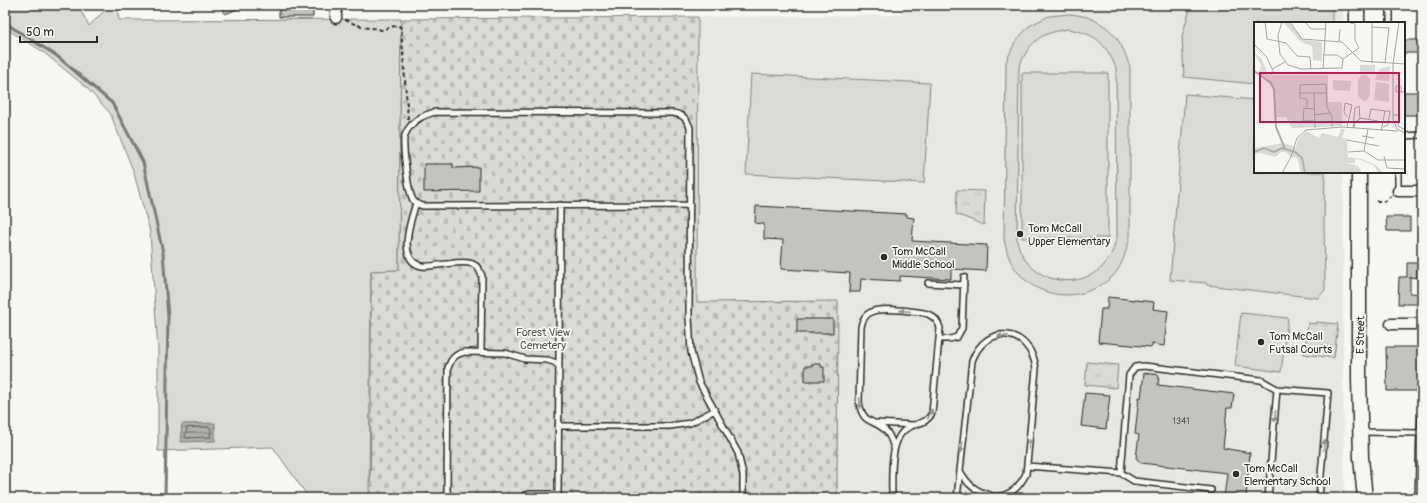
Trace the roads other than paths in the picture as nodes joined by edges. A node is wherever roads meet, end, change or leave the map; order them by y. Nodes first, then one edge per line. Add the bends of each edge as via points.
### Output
1 (336, 5) edge
2 (1358, 5) edge
3 (1390, 5) edge
4 (336, 18) road end
5 (1358, 22) edge
6 (1390, 22) edge
7 (1405, 136) edge
8 (1422, 136) edge
9 (1360, 173) edge
10 (1398, 173) edge
11 (1398, 191) joint
12 (1422, 191) edge
13 (416, 203) junction
14 (560, 206) junction
15 (690, 206) junction
16 (964, 277) dead end
17 (928, 283) dead end
18 (964, 285) junction
19 (1391, 324) dead end
20 (1422, 324) edge
21 (939, 339) junction
22 (481, 351) junction
23 (559, 366) junction
24 (1277, 389) junction
25 (1422, 406) edge
26 (715, 410) junction
27 (873, 422) junction
28 (915, 425) junction
29 (558, 426) junction
30 (1360, 432) junction
31 (1420, 433) junction
32 (894, 448) junction
33 (1027, 466) junction
34 (960, 470) junction
35 (1121, 473) junction
36 (1211, 490) dead end
37 (558, 496) edge
38 (987, 497) edge
39 (450, 498) edge
40 (518, 498) edge
41 (743, 498) edge
42 (892, 498) edge
43 (956, 498) edge
44 (1268, 498) edge
45 (1319, 498) edge
46 (1365, 498) edge
47 (1418, 498) edge

1 - 4 street
2 - 5 main road
3 - 6 lane
7 - 8 lane
9 - 30 main road, E Street
10 - 11 lane
11 - 12 street
13 - 14 lane via 424,206
13 - 15 lane via 411,196 404,160 404,139 408,129 425,115 435,112 677,114 686,119 690,128
13 - 22 lane via 407,250 411,260 427,266 458,262 473,264 479,268 482,276
14 - 15 lane
14 - 23 lane
15 - 26 lane via 691,352 699,382
16 - 18 lane
17 - 18 lane
18 - 21 lane via 960,334 950,339
19 - 20 street
21 -> 27 lane via 938,322 928,314 875,310 865,316 861,327 859,402 862,414
28 -> 21 lane via 925,422 932,413
22 - 23 lane via 547,360
22 - 39 lane via 459,353 453,357 448,368 447,491
23 - 29 lane
24 - 35 lane via 1261,380 1135,367 1130,375
24 -> 44 lane
45 -> 24 lane via 1328,393
25 - 31 lane
26 - 29 lane via 690,423 670,426
26 - 41 lane via 738,453 743,475
27 - 28 lane
27 - 32 lane via 887,432
28 - 32 lane via 905,429
29 - 37 lane
30 - 31 lane
30 - 46 main road, E Street
31 - 47 lane
32 - 42 lane
33 -> 34 lane via 1035,358 1023,341 1013,336 1002,335 992,337 983,343 972,361
33 - 35 lane
33 - 38 lane via 1026,474 1016,489 1008,494
34 - 38 lane via 971,487
34 - 43 lane
35 - 36 lane via 1134,481
37 - 40 lane via 530,494

